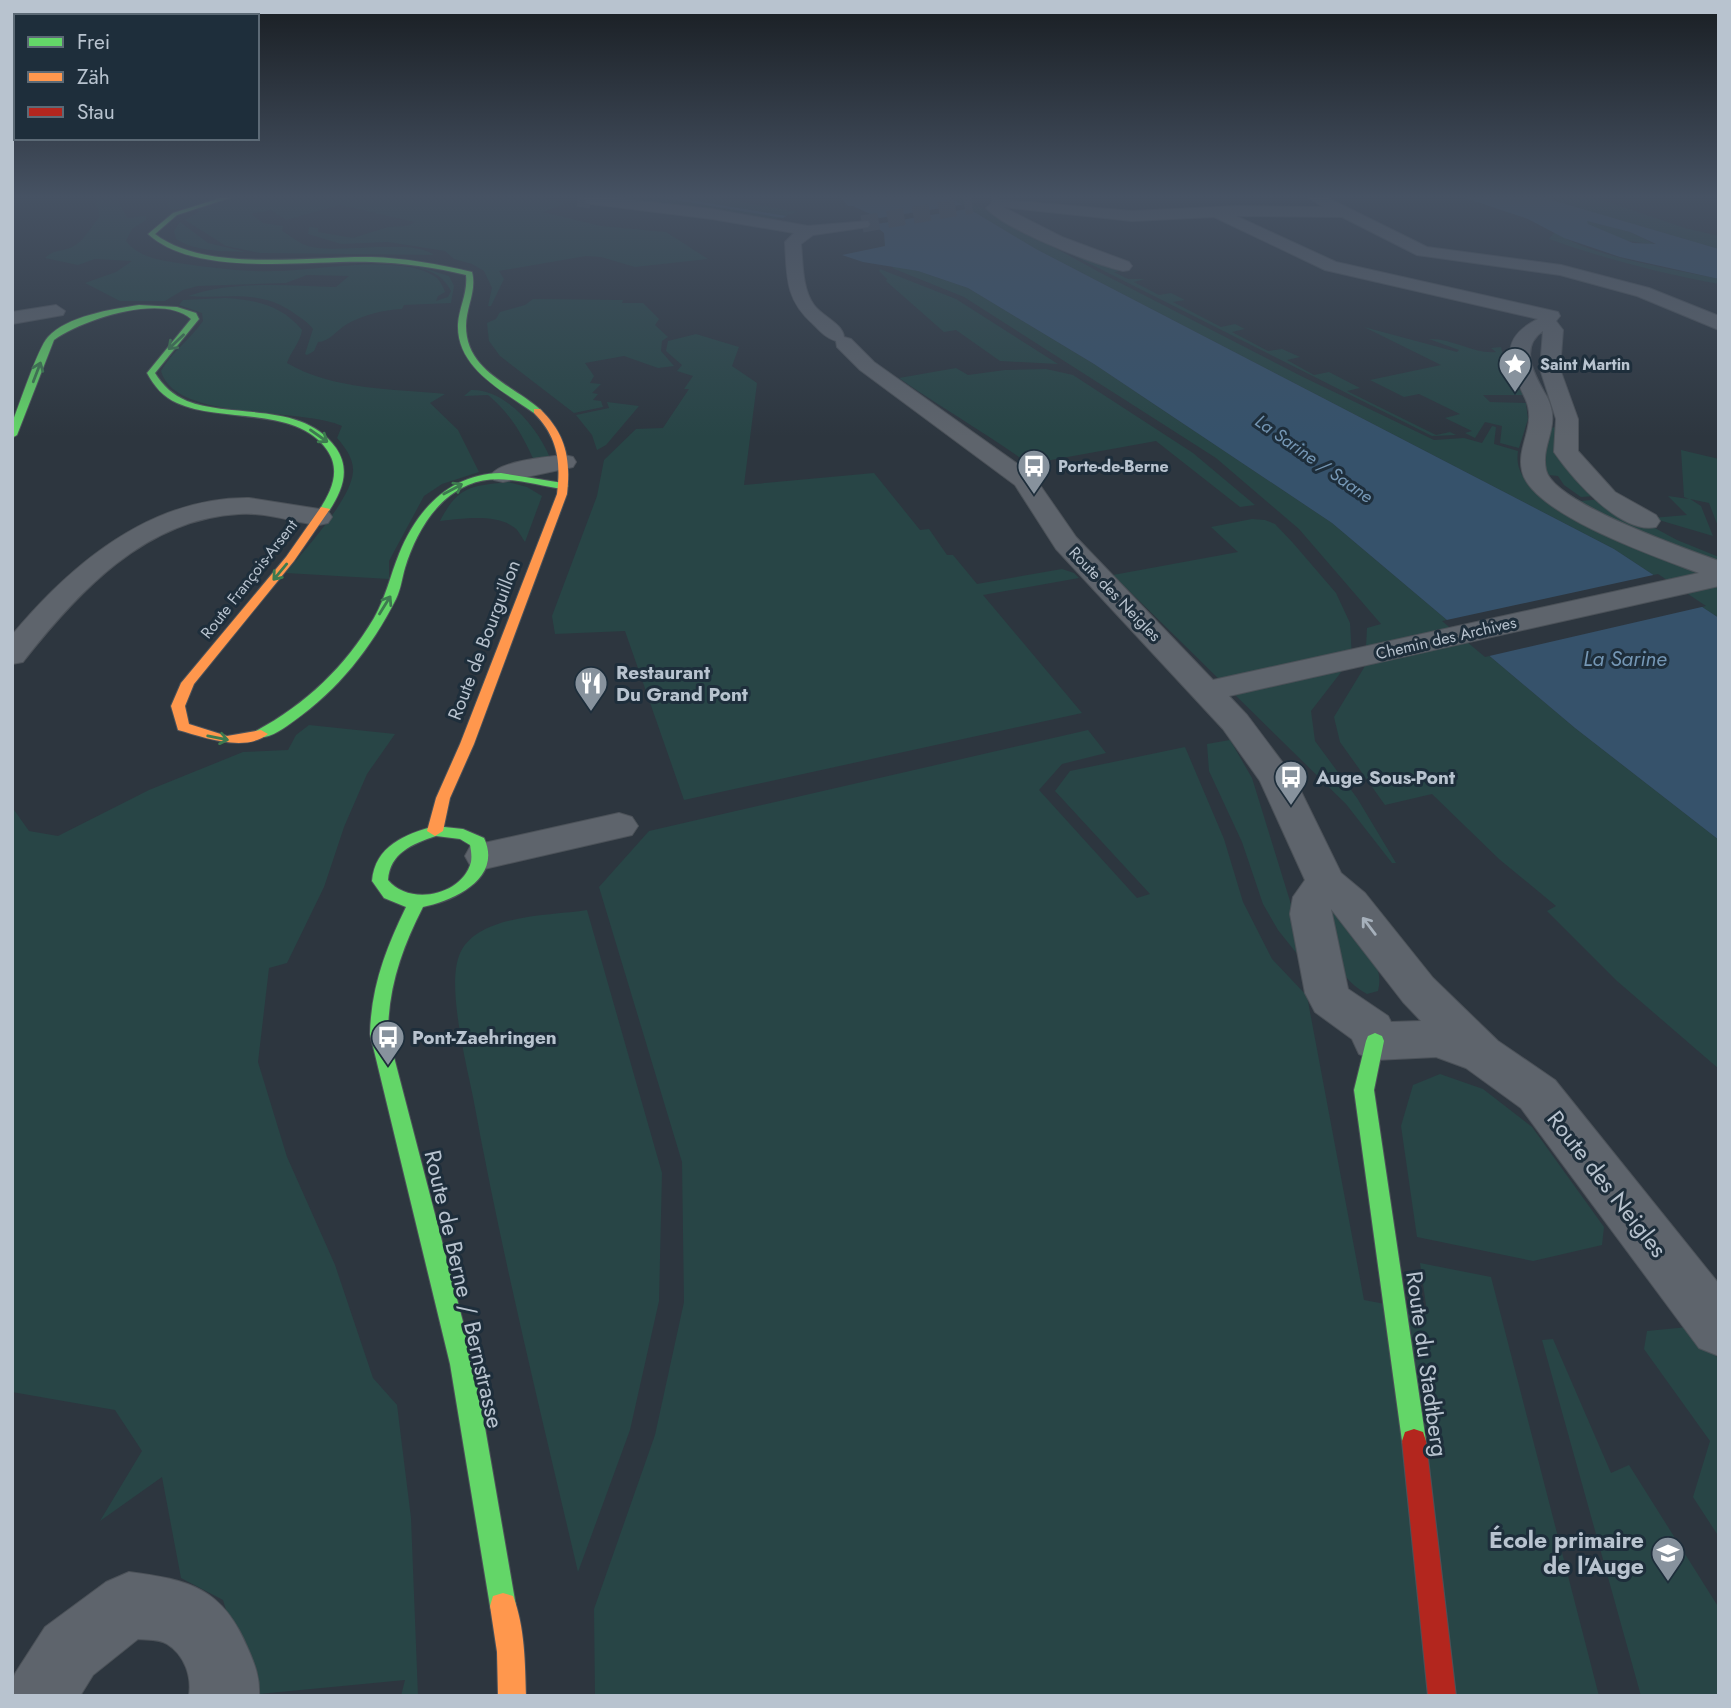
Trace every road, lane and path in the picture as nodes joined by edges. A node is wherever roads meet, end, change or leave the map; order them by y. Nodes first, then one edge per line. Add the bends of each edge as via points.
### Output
1 (470, 278) edge
2 (796, 278) edge
3 (1387, 278) edge
4 (1584, 278) edge
5 (1591, 278) edge
6 (1556, 310) junction
7 (56, 311) dead end
8 (12, 318) edge
9 (1719, 324) edge
10 (12, 435) edge
11 (564, 474) junction
12 (503, 475) joint
13 (319, 517) junction
14 (1711, 573) edge
15 (12, 655) edge
16 (1206, 691) junction
17 (619, 826) dead end
18 (435, 831) junction
19 (484, 856) junction
20 (1326, 881) junction
21 (417, 902) junction
22 (1407, 976) junction
23 (1375, 1041) junction
24 (1482, 1054) junction
25 (1719, 1328) edge
26 (40, 1696) edge
27 (224, 1696) edge
28 (512, 1696) edge
29 (1442, 1696) edge

1 - 11 main road via 462,334 474,362 542,416 561,439
2 - 16 street, Route des Neigles via 806,308 867,366 1024,480 1066,543
3 - 6 street
4 - 6 street
5 - 9 street via 1657,297
6 - 14 street via 1550,369 1567,419 1566,452 1606,497 1656,526
6 - 14 street via 1519,345 1518,359 1542,414 1533,453 1536,476 1559,500
7 - 8 street
10 -> 13 main road, Route François-Arsent via 50,339 63,328 118,310 184,310 195,319 150,373 157,385 190,405 286,421 326,439 338,454 343,472
11 - 12 street via 535,466
11 - 18 main road, Route de Bourguillon via 467,744 443,798
13 -> 12 main road, Route François-Arsent via 292,557 190,680 178,706 183,727 231,741 270,733 290,721 335,678 364,640 393,593 402,562 434,503 461,484
13 - 15 street via 236,506 161,523 127,541 94,568
14 - 16 street, Chemin des Archives
16 - 20 street, Route des Neigles via 1277,779
17 - 19 street
18 - 19 main road via 474,839
18 - 21 main road via 403,843 382,863 381,885 389,894
19 - 21 main road via 481,869 455,892
22 -> 20 street, Route des Neigles via 1351,903
20 - 23 street via 1314,897 1310,915 1327,993 1330,1000 1372,1029
21 - 28 main road, Route de Berne / Bernstrasse via 391,951 380,989 379,1034 463,1364 511,1652
22 - 23 street via 1413,990 1405,1010 1377,1031
22 - 24 street, Route des Neigles
23 - 24 street, Route des Neigles via 1436,1039
23 - 29 main road, Route du Stadtberg via 1364,1090 1420,1484
24 - 25 street, Route des Neigles via 1538,1094
26 - 27 street via 69,1651 129,1605 183,1614 213,1648 228,1683

